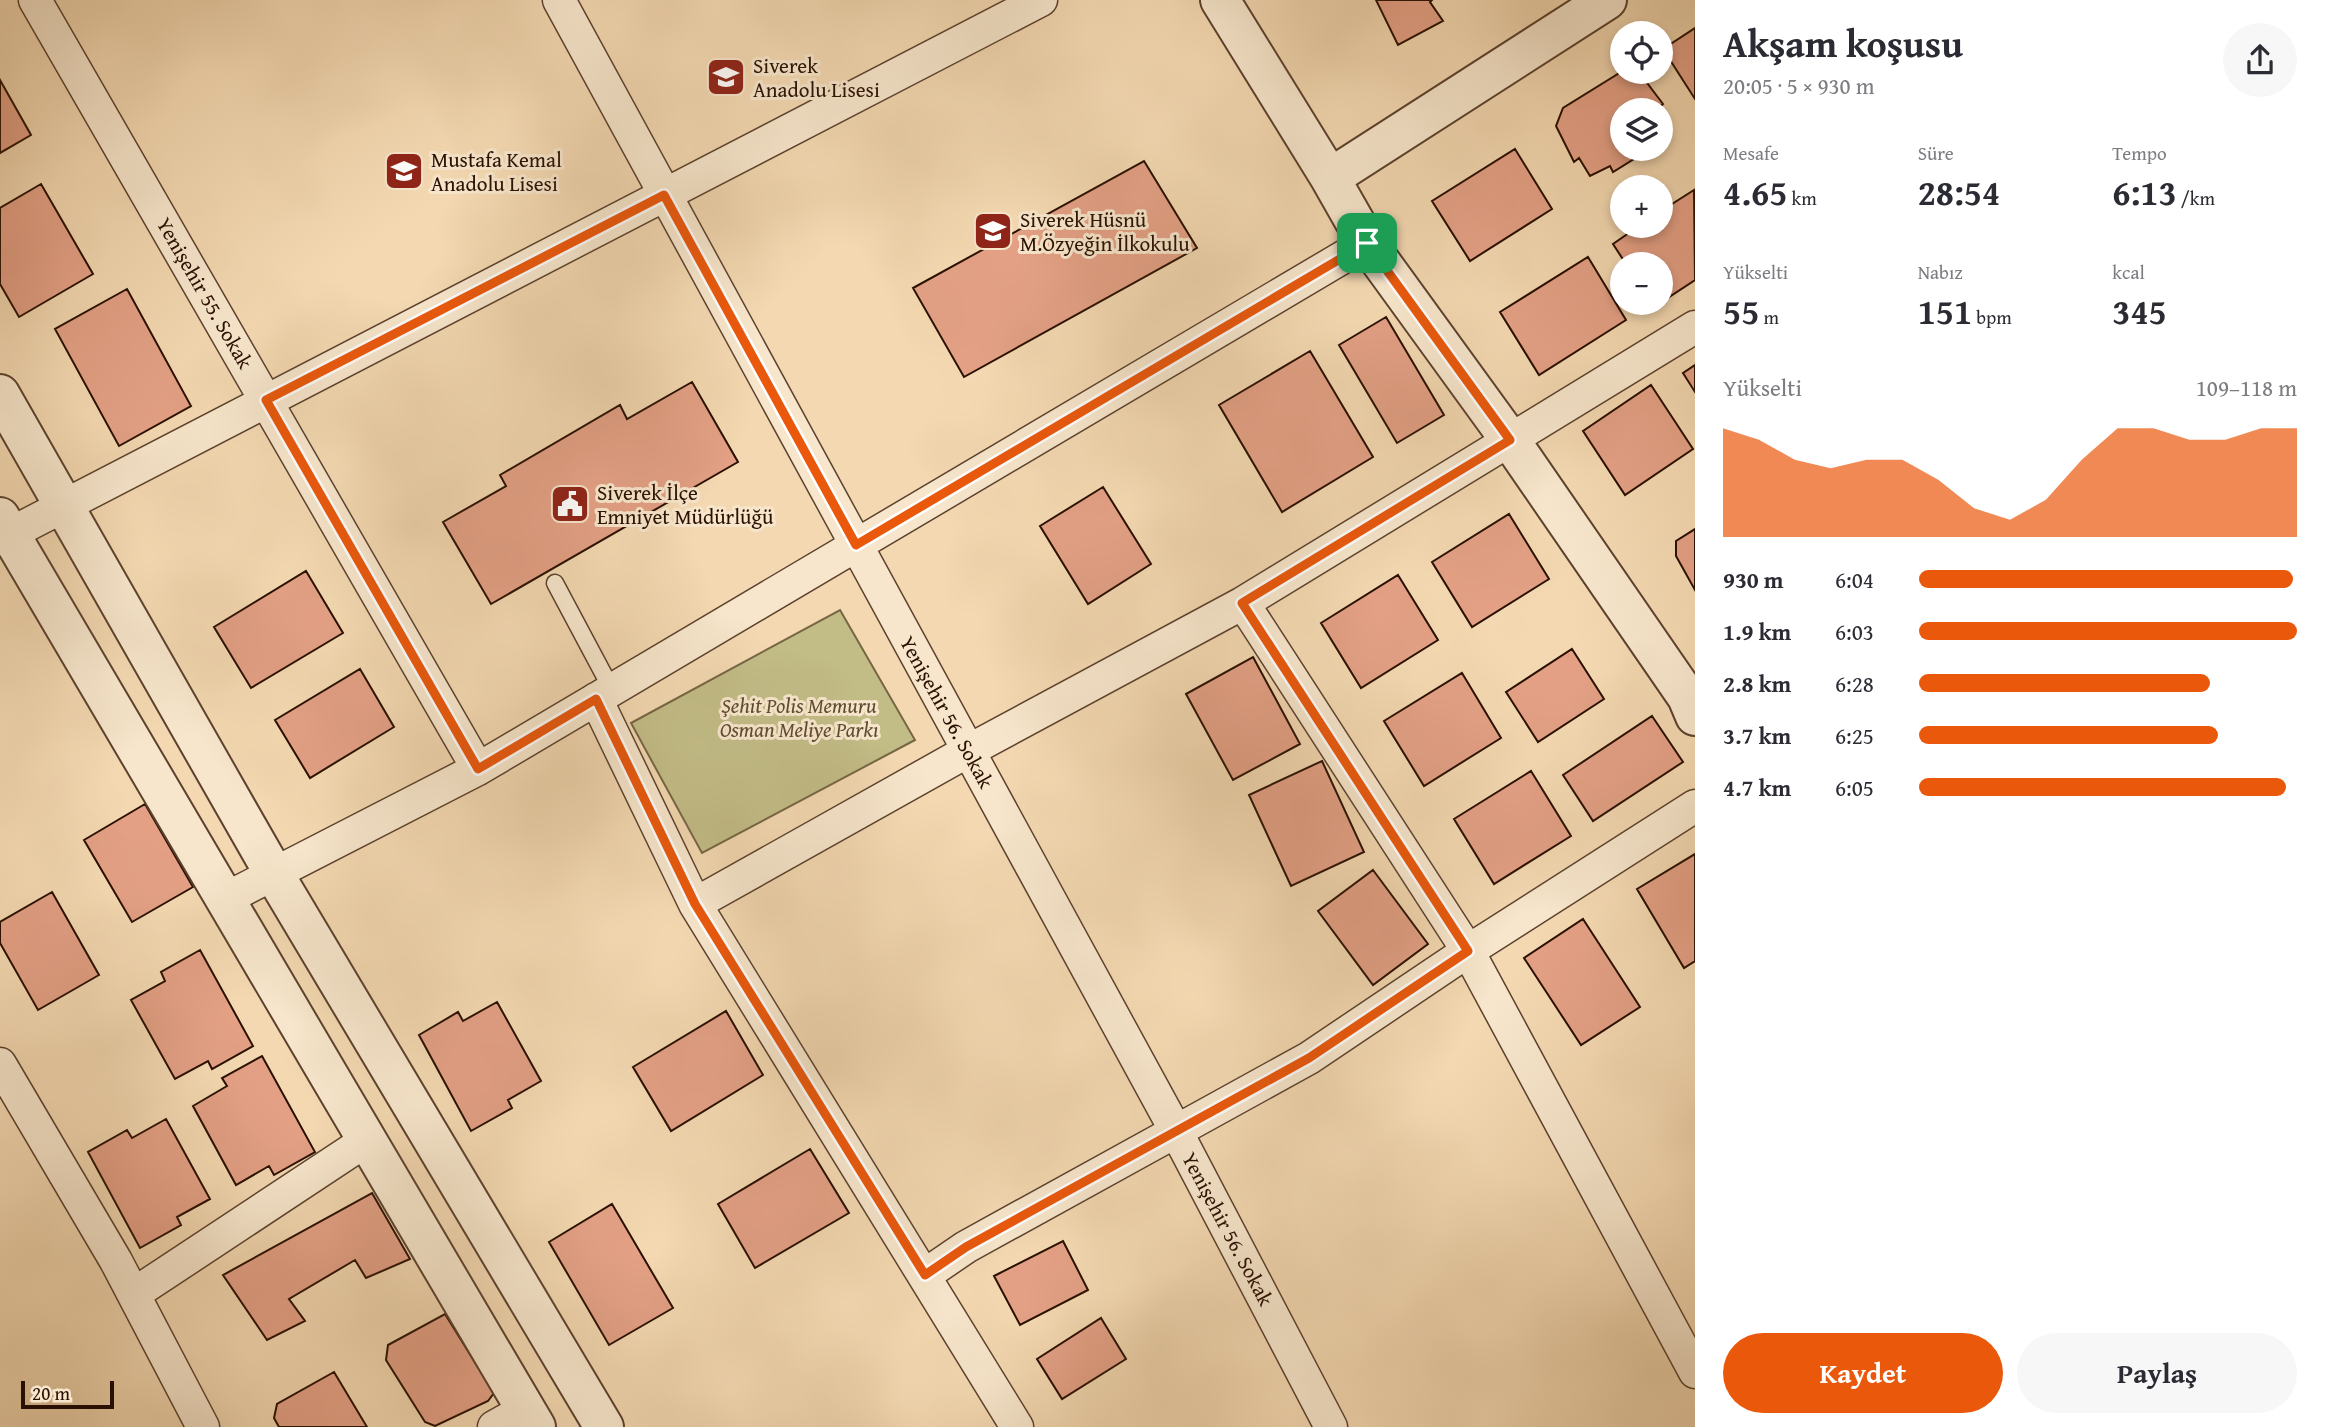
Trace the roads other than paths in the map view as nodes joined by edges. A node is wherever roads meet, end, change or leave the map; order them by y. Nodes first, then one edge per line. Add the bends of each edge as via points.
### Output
1 (35, 0) edge
2 (559, 0) edge
3 (1041, 0) edge
4 (1220, 0) edge
5 (1606, 0) edge
6 (1330, 178) junction
7 (664, 195) junction
8 (1367, 243) junction
9 (1695, 327) edge
10 (0, 394) edge
11 (266, 400) junction
12 (1510, 440) junction
13 (65, 507) junction
14 (3, 530) edge
15 (856, 545) junction
16 (555, 583) dead end
17 (1242, 603) junction
18 (604, 695) junction
19 (1692, 702) edge
20 (968, 751) junction
21 (478, 769) junction
22 (1695, 806) edge
23 (274, 874) junction
24 (225, 899) junction
25 (695, 904) junction
26 (1468, 951) junction
27 (0, 1064) edge
28 (1176, 1131) junction
29 (367, 1140) junction
30 (925, 1275) junction
31 (134, 1294) junction
32 (1695, 1372) edge
33 (519, 1421) edge
34 (203, 1427) edge
35 (604, 1427) edge
36 (1017, 1427) edge
37 (1331, 1427) edge

1 - 11 street, Yenişehir 55. Sokak
2 - 7 street, Yenişehir 56. Sokak
3 - 7 street
4 - 6 street
5 - 6 street
6 - 8 street
7 - 11 street
7 - 15 street, Yenişehir 56. Sokak
8 - 12 street
8 - 15 street
9 - 12 street
10 - 13 street
11 - 13 street
11 - 21 street, Yenişehir 55. Sokak
12 - 17 street
12 - 19 street
13 - 14 street
13 - 23 street
14 - 24 street
15 - 18 street
15 - 20 street, Yenişehir 56. Sokak
16 - 18 lane
17 - 20 street
17 - 26 street
18 - 21 street
18 - 25 street
20 - 25 street
20 - 28 street, Yenişehir 56. Sokak
21 - 23 street
22 - 26 street
23 - 24 street
23 - 35 street
24 - 29 street
25 - 30 street
26 - 28 street via 1309,1058
26 - 32 street
27 - 31 street
28 - 30 street via 966,1247
28 - 37 street, Yenişehir 56. Sokak
29 - 31 street
29 - 33 street
30 - 36 street
31 - 34 street

